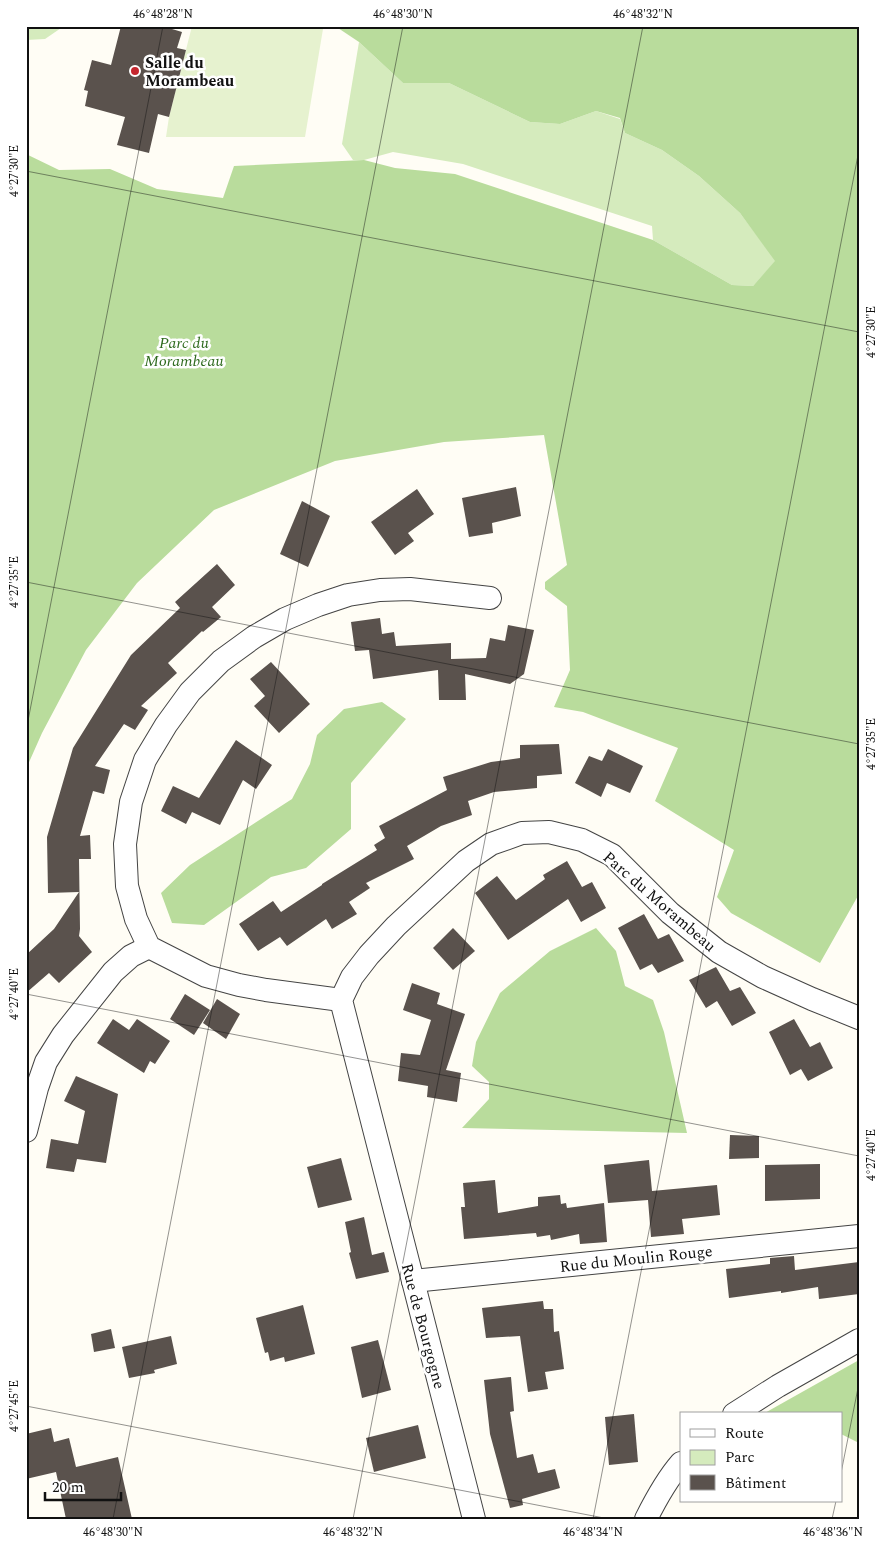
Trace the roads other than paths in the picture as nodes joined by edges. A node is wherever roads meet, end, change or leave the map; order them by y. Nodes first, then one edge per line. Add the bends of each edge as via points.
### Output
1 (490, 598) dead end
2 (149, 947) junction
3 (340, 1000) junction
4 (859, 1018) edge
5 (26, 1131) edge
6 (859, 1236) edge
7 (413, 1281) junction
8 (859, 1340) edge
9 (737, 1412) edge
10 (680, 1464) edge
11 (474, 1519) edge
12 (646, 1519) edge

1 - 2 street via 410,590 348,595 285,619 254,637 221,661 190,692 145,760 131,802 125,844 128,886 136,919
2 - 3 street via 206,976 230,983
2 - 5 street via 131,956 113,972 63,1035 46,1062
3 - 4 street, Parc du Morambeau via 369,955 466,861 491,844 522,833 549,832 582,840 612,855 670,913 719,952 763,977
3 - 7 street, Rue de Bourgogne
6 - 7 street, Rue du Moulin Rouge
7 - 11 street, Rue de Bourgogne
8 - 9 street
10 - 12 street

